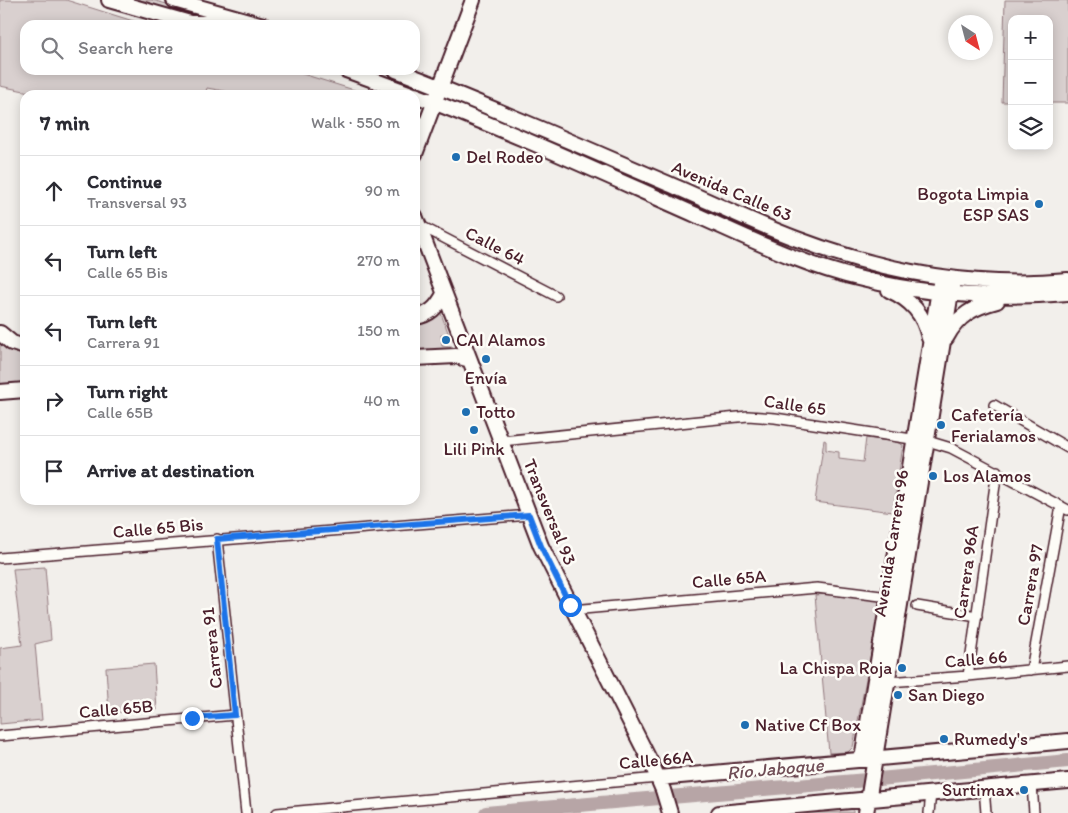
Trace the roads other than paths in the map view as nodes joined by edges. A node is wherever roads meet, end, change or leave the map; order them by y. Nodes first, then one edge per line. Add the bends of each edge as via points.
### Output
1 (109, 0) edge
2 (174, 0) edge
3 (473, 0) edge
4 (179, 20) edge
5 (243, 20) edge
6 (360, 75) edge
7 (409, 75) edge
8 (440, 87) junction
9 (400, 90) edge
10 (420, 97) edge
11 (434, 103) junction
12 (420, 141) edge
13 (420, 222) edge
14 (420, 228) edge
15 (860, 279) junction
16 (947, 279) junction
17 (1068, 280) edge
18 (945, 293) junction
19 (1068, 293) edge
20 (444, 294) junction
21 (556, 296) dead end
22 (1015, 297) junction
23 (420, 316) edge
24 (0, 333) edge
25 (936, 344) junction
26 (19, 345) edge
27 (420, 358) edge
28 (470, 360) junction
29 (20, 390) edge
30 (0, 392) edge
31 (994, 405) dead end
32 (501, 441) junction
33 (920, 441) junction
34 (1068, 448) edge
35 (997, 471) junction
36 (1064, 508) edge
37 (529, 515) junction
38 (217, 539) junction
39 (0, 558) edge
40 (889, 597) junction
41 (916, 606) dead end
42 (572, 610) junction
43 (977, 616) junction
44 (1068, 666) edge
45 (1031, 670) junction
46 (968, 676) junction
47 (888, 682) junction
48 (235, 715) junction
49 (0, 736) edge
50 (1068, 740) edge
51 (870, 762) junction
52 (1068, 780) edge
53 (661, 784) junction
54 (1032, 784) junction
55 (984, 788) junction
56 (931, 793) junction
57 (867, 802) edge
58 (670, 811) edge
59 (772, 811) edge
60 (246, 813) edge
61 (277, 813) edge
62 (719, 813) edge
63 (930, 813) edge
64 (986, 813) edge
65 (1034, 813) edge

1 - 4 main road
2 - 5 main road
3 - 8 main road
6 - 9 main road, Avenida Calle 63
7 - 8 main road, Avenida Calle 63
8 - 11 main road
8 - 16 main road, Avenida Calle 63 via 796,239 842,255
10 - 11 main road, Avenida Calle 63
11 - 12 main road
11 - 15 main road, Avenida Calle 63 via 499,128 758,242
13 - 21 street, Calle 64
14 - 20 main road, Transversal 93
15 - 18 main road, Avenida Calle 63
15 - 25 main road via 909,301 920,313
16 - 17 main road, Avenida Calle 63 via 1011,283
16 - 18 main road, Avenida Carrera 96
18 - 22 main road, Avenida Calle 63
18 - 25 main road, Avenida Carrera 96
19 - 22 main road, Avenida Calle 63
20 - 23 main road via 432,310
20 - 28 main road, Transversal 93
22 - 25 main road via 979,306 966,313
24 - 26 main road
25 - 33 main road, Avenida Carrera 96
27 - 28 main road via 456,356
28 - 32 main road, Transversal 93
29 - 30 main road
31 - 34 street
32 - 33 street, Calle 65 via 748,416
32 - 37 main road, Transversal 93
33 - 35 street, Calle 65 via 951,448
33 - 40 main road, Avenida Carrera 96
33 - 47 main road, Avenida Carrera 96
35 - 36 street, Calle 65
35 - 43 street, Carrera 96A
36 - 45 street, Carrera 97
37 - 38 street, Calle 65 Bis
37 - 42 main road, Transversal 93
38 - 39 street, Calle 65 Bis
38 - 48 street, Carrera 91
40 - 42 street, Calle 65A via 817,588
40 - 51 main road, Avenida Carrera 96
41 - 43 street
42 - 53 main road, Transversal 93
43 - 46 street, Carrera 96A
44 - 45 street, Calle 66
45 - 46 street, Calle 66
46 - 47 street, Calle 66
47 - 51 main road, Avenida Carrera 96
48 - 49 street, Calle 65B
48 - 60 street, Carrera 91
50 - 51 main road, Calle 66A
51 - 53 main road, Calle 66A
51 - 57 main road, Avenida Carrera 96
52 - 54 main road
53 - 58 main road, Transversal 93
53 - 61 street, Calle 66A
54 - 55 main road
54 - 65 street
55 - 56 main road
55 - 64 street
56 - 57 main road
56 - 63 street
57 - 59 main road
59 - 62 main road

